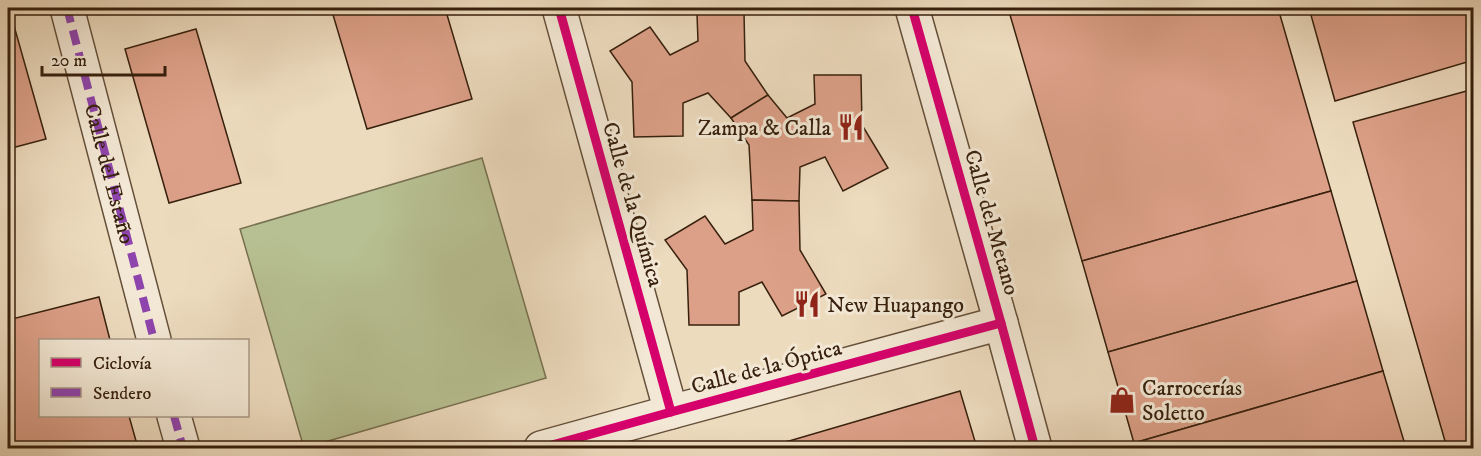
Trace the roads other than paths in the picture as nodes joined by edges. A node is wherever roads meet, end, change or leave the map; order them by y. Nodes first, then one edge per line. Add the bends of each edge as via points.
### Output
1 (67, 8) edge
2 (559, 8) edge
3 (912, 8) edge
4 (1001, 323) junction
5 (154, 339) edge
6 (671, 412) junction
7 (174, 417) edge
8 (183, 448) edge
9 (541, 448) edge
10 (1035, 448) edge

1 - 5 street, Calle del Estaño
2 - 6 street, Calle de la Química
3 - 4 street, Calle del Metano
4 - 6 street, Calle de la Óptica
4 - 10 street, Calle del Metano
6 - 9 street, Calle de la Óptica
7 - 8 street

